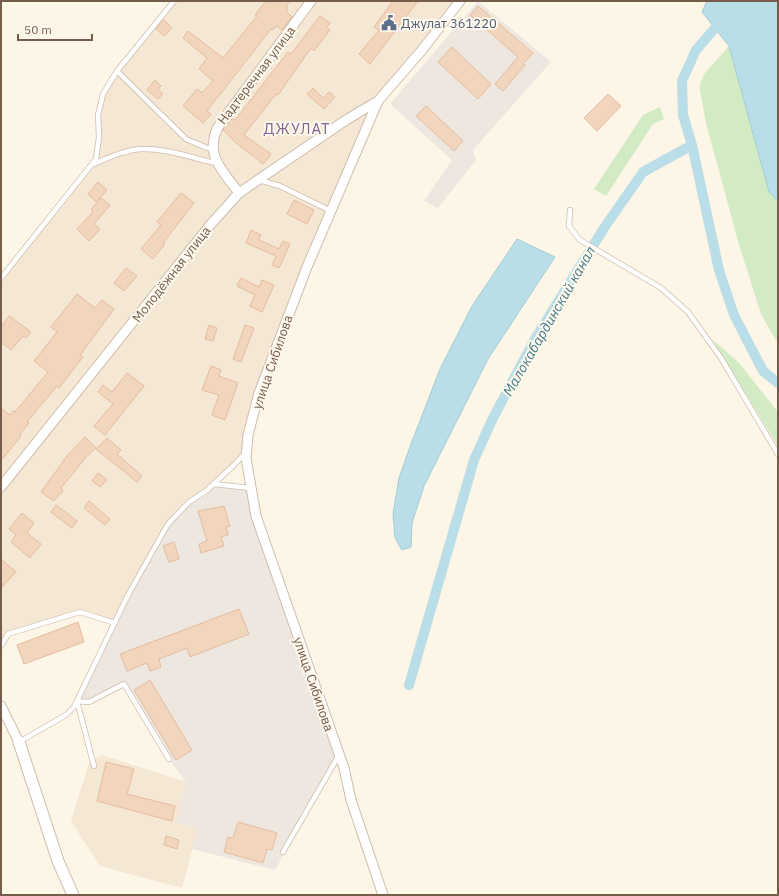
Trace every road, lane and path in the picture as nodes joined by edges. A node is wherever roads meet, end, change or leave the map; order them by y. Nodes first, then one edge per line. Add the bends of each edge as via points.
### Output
1 (174, 1) edge
2 (311, 1) edge
3 (460, 1) edge
4 (117, 71) junction
5 (378, 101) junction
6 (212, 150) junction
7 (216, 163) junction
8 (91, 165) junction
9 (257, 180) junction
10 (239, 193) junction
11 (570, 210) dead end
12 (332, 211) junction
13 (1, 278) edge
14 (247, 451) junction
15 (778, 454) edge
16 (214, 484) junction
17 (1, 487) edge
18 (250, 488) junction
19 (115, 623) junction
20 (1, 646) edge
21 (77, 701) junction
22 (1, 706) edge
23 (19, 742) junction
24 (339, 755) junction
25 (169, 759) dead end
26 (94, 766) dead end
27 (283, 852) dead end
28 (73, 895) edge
29 (383, 895) edge

1 - 4 lane
2 - 6 street, Надтеречная улица via 218,127 213,136
3 - 5 street, улица Сибилова
4 - 6 lane via 186,139
4 - 8 lane via 103,94 98,115 96,159
5 - 9 street, Молодёжная улица
5 - 12 street, улица Сибилова
6 - 7 street, Надтеречная улица
7 - 8 lane via 170,151 140,149
7 - 10 street, Надтеречная улица
8 - 13 lane
9 - 10 street, Молодёжная улица
9 - 12 lane via 280,186
10 - 17 street, Молодёжная улица via 211,224
11 - 15 lane via 569,226 580,240 661,288 688,312 721,358
12 - 14 street, улица Сибилова via 307,267 259,393 248,435
14 - 16 lane
14 - 18 street, улица Сибилова
16 - 18 lane
16 - 19 lane via 189,502 168,524
18 - 24 street, улица Сибилова via 256,516 278,584
19 - 20 lane via 80,612 8,634
19 - 21 lane
21 - 23 lane via 66,715
21 - 25 lane via 90,702 124,684
21 - 26 lane
22 - 23 street
23 - 28 street via 58,862
24 - 27 lane
24 - 29 street, улица Сибилова

